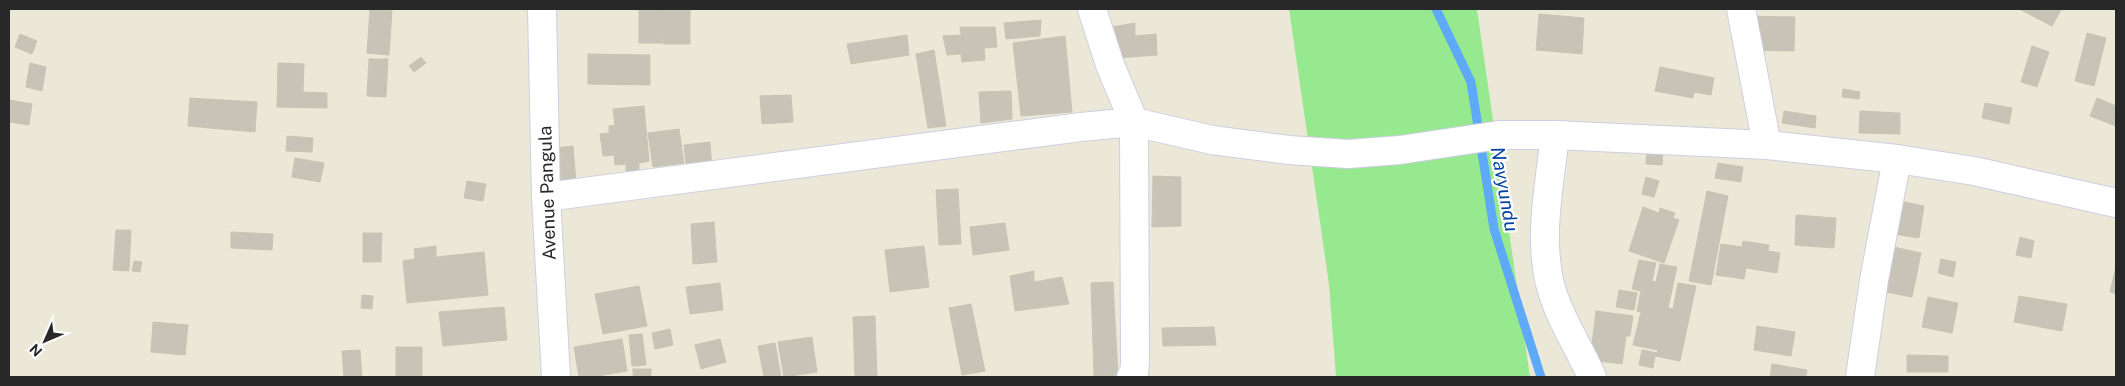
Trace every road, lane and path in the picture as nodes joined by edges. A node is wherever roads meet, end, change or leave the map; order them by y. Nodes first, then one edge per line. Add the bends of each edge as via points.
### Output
1 (542, 9) edge
2 (1092, 9) edge
3 (1741, 9) edge
4 (1134, 122) junction
5 (1555, 135) junction
6 (1767, 145) junction
7 (1897, 159) junction
8 (546, 197) junction
9 (2116, 203) edge
10 (556, 377) edge
11 (1131, 377) edge
12 (1592, 377) edge
13 (1860, 377) edge

1 - 8 street, Avenue Pangula
2 - 4 street via 1110,65
3 - 6 street
4 - 5 street via 1212,140 1348,154 1500,135
4 - 8 street
4 - 11 street via 1135,363
5 - 6 street
5 - 12 street via 1544,237 1549,280 1563,321
6 - 7 street
7 - 9 street via 1974,171
7 - 13 street
8 - 10 street, Avenue Pangula

